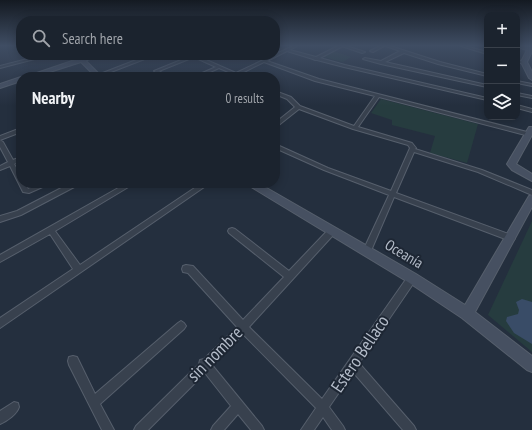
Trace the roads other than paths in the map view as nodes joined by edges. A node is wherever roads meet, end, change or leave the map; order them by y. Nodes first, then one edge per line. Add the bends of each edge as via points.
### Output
1 (59, 66) edge
2 (124, 66) edge
3 (166, 66) edge
4 (215, 66) edge
5 (253, 66) edge
6 (278, 66) edge
7 (345, 66) edge
8 (395, 66) edge
9 (451, 66) edge
10 (526, 66) edge
11 (219, 68) junction
12 (42, 72) edge
13 (108, 72) edge
14 (158, 72) edge
15 (208, 72) edge
16 (231, 72) edge
17 (241, 72) edge
18 (484, 74) edge
19 (532, 78) edge
20 (16, 81) edge
21 (520, 83) edge
22 (484, 85) edge
23 (532, 85) edge
24 (0, 86) edge
25 (280, 94) edge
26 (378, 95) junction
27 (520, 95) edge
28 (532, 97) edge
29 (484, 98) edge
30 (298, 107) junction
31 (520, 107) edge
32 (532, 111) edge
33 (280, 122) edge
34 (355, 128) junction
35 (16, 132) edge
36 (531, 132) edge
37 (0, 138) edge
38 (0, 142) edge
39 (280, 148) edge
40 (412, 149) junction
41 (16, 161) edge
42 (10, 164) junction
43 (0, 168) edge
44 (16, 174) edge
45 (532, 178) edge
46 (24, 188) edge
47 (34, 188) edge
48 (66, 188) edge
49 (123, 188) edge
50 (200, 188) edge
51 (259, 188) edge
52 (532, 193) edge
53 (392, 194) junction
54 (532, 198) edge
55 (0, 219) edge
56 (51, 230) junction
57 (232, 231) dead end
58 (332, 231) junction
59 (511, 238) junction
60 (367, 251) junction
61 (0, 259) edge
62 (78, 269) junction
63 (186, 269) dead end
64 (289, 276) junction
65 (412, 278) junction
66 (467, 314) junction
67 (0, 323) edge
68 (181, 326) dead end
69 (243, 327) junction
70 (73, 361) dead end
71 (204, 364) junction
72 (353, 364) junction
73 (532, 365) edge
74 (94, 402) junction
75 (238, 406) junction
76 (14, 407) dead end
77 (323, 408) junction
78 (0, 418) edge
79 (108, 430) edge
80 (140, 430) edge
81 (217, 430) edge
82 (258, 430) edge
83 (307, 430) edge
84 (339, 430) edge
85 (410, 430) edge

1 - 12 street
2 - 13 street
3 - 14 street via 156,70
4 - 11 street
5 - 17 street
6 - 26 street via 310,78
7 - 29 street
8 - 22 street
9 - 18 street
10 - 19 street
11 - 15 street
11 - 16 street
20 - 24 street
21 - 23 street
25 - 30 street via 289,98
26 - 34 street
26 - 36 street
27 - 28 street
30 - 33 street
30 - 34 street
31 - 32 street
34 - 40 street via 410,144
35 - 37 street
36 - 45 street via 511,164
38 - 42 street
39 - 53 street
40 - 52 street via 480,171
40 - 53 street
41 - 42 street
42 - 43 street
42 - 44 street
46 - 47 street via 28,191
48 - 55 street via 19,213
49 - 56 street
50 - 62 street
51 - 58 street, Oceanía
53 - 59 street
53 - 60 street
54 - 59 street
56 - 61 street
56 - 62 street
57 - 64 street
58 - 60 street, Oceanía
58 - 64 street, sin nombre
59 - 66 street
60 - 65 street, Oceanía
62 - 67 street
63 - 69 street via 190,269
64 - 69 street, sin nombre
65 - 66 street, Oceanía
65 - 72 street, Estero Bellaco
66 - 73 street, Oceanía
68 - 74 street
69 - 71 street, sin nombre
69 - 77 street
70 - 74 street
71 - 75 street
71 - 80 street, sin nombre
72 - 77 street, Estero Bellaco
72 - 85 street
74 - 79 street
75 - 81 street
75 - 82 street
76 - 78 street
77 - 83 street, Estero Bellaco
77 - 84 street

